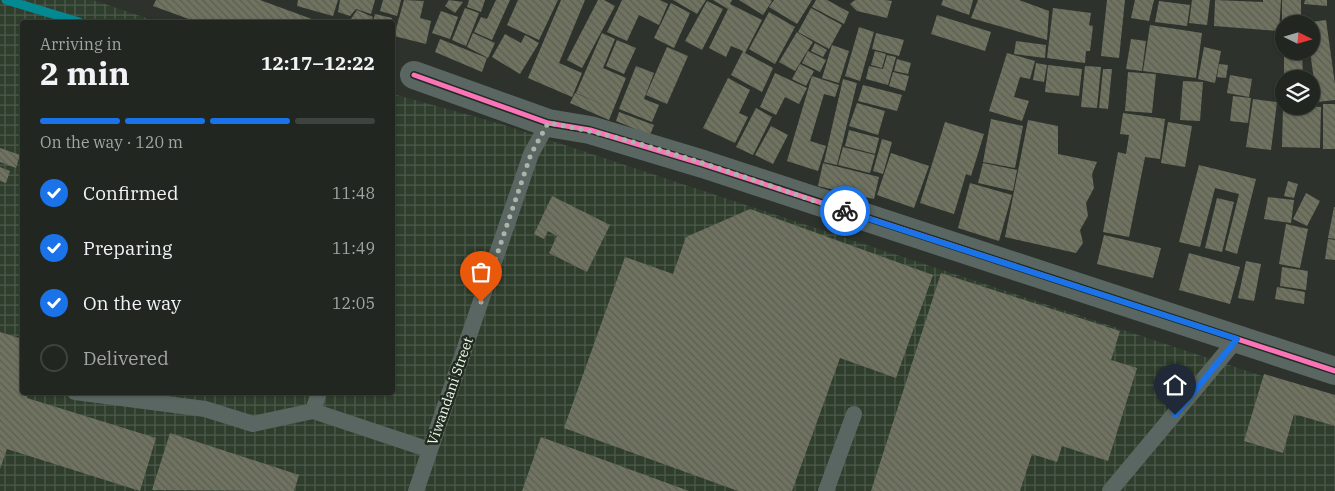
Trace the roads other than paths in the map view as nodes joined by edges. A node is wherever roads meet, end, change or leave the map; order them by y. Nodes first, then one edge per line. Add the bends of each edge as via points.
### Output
1 (414, 75) dead end
2 (548, 123) junction
3 (1237, 339) junction
4 (1335, 371) edge
5 (98, 395) edge
6 (318, 395) edge
7 (313, 411) junction
8 (854, 414) dead end
9 (430, 450) junction
10 (416, 491) edge
11 (826, 491) edge
12 (1110, 491) edge

1 - 2 street
2 - 3 street via 590,130 703,164
2 - 9 lane, Viwandani Street via 531,154
3 - 4 street
3 - 12 lane
5 - 7 lane via 205,409 253,424
6 - 7 lane
7 - 9 lane
8 - 11 lane
9 - 10 lane, Viwandani Street

